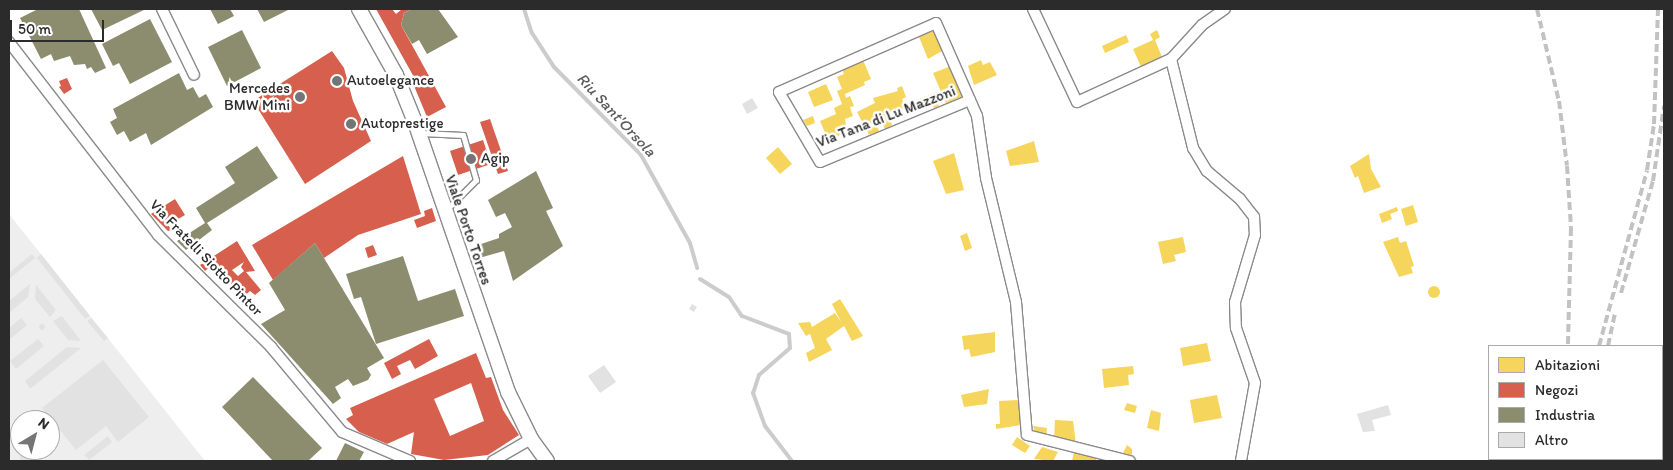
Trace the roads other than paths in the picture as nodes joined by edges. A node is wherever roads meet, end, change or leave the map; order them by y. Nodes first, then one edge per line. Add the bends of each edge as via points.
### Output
1 (162, 9) edge
2 (358, 9) edge
3 (1033, 9) edge
4 (1225, 9) edge
5 (9, 42) edge
6 (1171, 60) junction
7 (194, 75) dead end
8 (970, 100) junction
9 (418, 133) junction
10 (445, 211) junction
11 (531, 438) junction
12 (496, 460) edge
13 (410, 461) edge
14 (547, 461) edge
15 (1130, 461) edge
16 (1242, 461) edge

1 - 7 street
2 - 9 main road, Viale Porto Torres via 396,75
3 - 6 street via 1077,102
4 - 6 street via 1202,25
5 - 13 street, Via Fratelli Siotto Pintor via 158,235 271,347 342,432
6 - 16 street via 1193,148 1207,171 1240,199 1254,217 1255,235 1235,302 1236,328 1255,383
8 - 8 street, Via Tana di Lu Mazzoni via 936,23 779,92 820,162
8 - 15 street, Via Tana di Lu Mazzoni via 977,116 986,178 1016,302 1027,435
9 - 10 main road, Viale Porto Torres
9 - 10 lane via 463,135 476,180
10 - 11 main road, Viale Porto Torres via 491,347
11 - 12 street
11 - 14 main road, Viale Porto Torres

